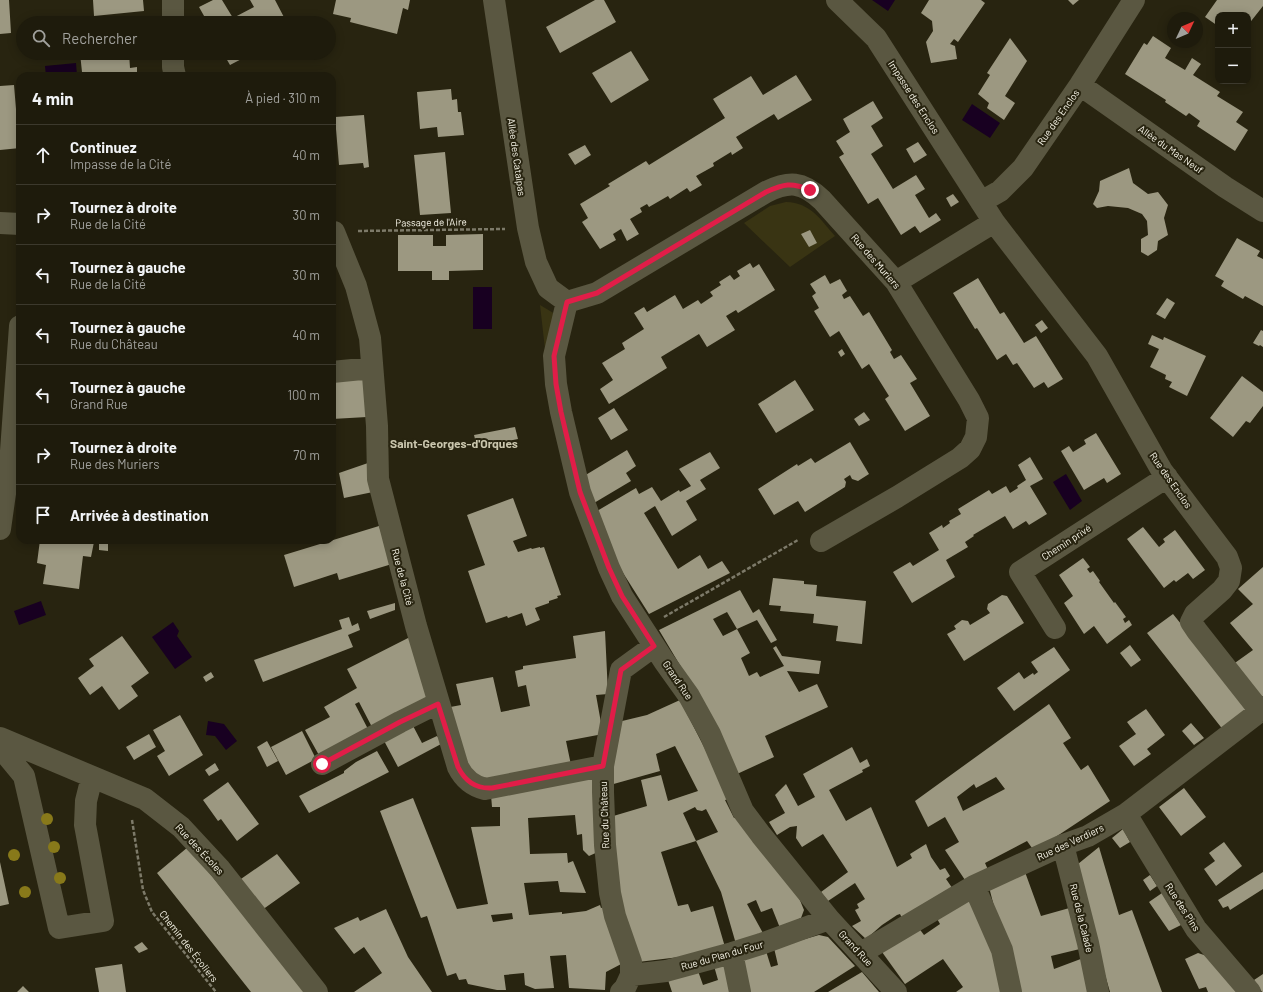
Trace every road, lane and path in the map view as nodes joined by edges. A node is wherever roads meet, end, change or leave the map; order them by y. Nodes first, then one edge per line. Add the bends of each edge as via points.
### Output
1 (173, 0) edge
2 (494, 0) edge
3 (837, 0) edge
4 (1134, 0) edge
5 (173, 16) edge
6 (173, 60) edge
7 (174, 72) edge
8 (1080, 85) junction
9 (982, 202) junction
10 (1263, 211) edge
11 (994, 222) junction
12 (0, 223) edge
13 (16, 224) edge
14 (528, 228) junction
15 (336, 232) edge
16 (336, 239) edge
17 (896, 282) junction
18 (567, 302) junction
19 (372, 368) junction
20 (336, 372) edge
21 (16, 382) edge
22 (1167, 477) junction
23 (0, 529) edge
24 (821, 541) joint
25 (1055, 628) dead end
26 (649, 638) junction
27 (438, 704) junction
28 (1262, 710) edge
29 (0, 738) edge
30 (0, 747) edge
31 (322, 764) dead end
32 (603, 766) junction
33 (92, 776) junction
34 (128, 792) junction
35 (1126, 814) junction
36 (1063, 845) junction
37 (974, 886) junction
38 (829, 919) junction
39 (732, 953) junction
40 (861, 953) junction
41 (626, 987) edge
42 (216, 992) edge
43 (317, 992) edge
44 (740, 992) edge
45 (896, 992) edge
46 (1011, 992) edge
47 (1098, 992) edge
48 (1250, 992) edge

1 - 5 street
2 - 14 street, Allée des Catalpas
3 - 9 street, Impasse des Enclos via 876,38
4 - 8 street, Rue des Enclos
6 - 7 street
8 - 9 street, Rue des Enclos via 1023,168 1000,191
8 - 10 street, Allée du Mas Neuf
9 - 11 street, Rue des Enclos
11 - 17 street
11 - 22 street, Rue des Enclos via 1098,356
12 - 13 street
14 - 15 path, Passage de l'Aire
14 - 18 street, Allée des Catalpas via 536,262 548,288
16 - 19 street, Rue de la Cité via 356,286 370,338
17 - 18 street, Rue des Muriers via 816,194 801,186 786,184 766,192 597,293
17 - 24 street, Rue des Muriers via 969,400 978,418 976,437 970,449 960,458
18 - 26 street, Grand Rue via 554,356 561,412 580,492 622,596
19 - 20 street
19 - 27 street, Rue de la Cité via 378,479
21 - 23 street via 11,451
22 - 25 street, Chemin privé via 1020,572
22 - 28 street, Rue des Enclos via 1227,557 1232,568 1229,581 1195,614 1192,622
24 - 26 path via 797,540
26 - 32 street, Rue du Château via 621,670
26 - 38 street, Grand Rue via 689,696 710,734 743,811
27 - 31 street
27 - 32 street, Rue de la Cité via 458,767 462,775 479,788 492,788
28 - 35 street, Rue des Verdiers
29 - 33 street, Rue des Écoles
30 - 33 street via 24,776 59,928 102,921 86,825 86,801
32 - 41 street, Rue du Château via 605,845 610,893 631,962
33 - 34 street, Rue des Écoles
34 - 42 path, Chemin des Écoliers via 143,890 152,912
34 - 43 street, Rue des Écoles via 145,799 181,827 220,869
35 - 36 street, Rue des Verdiers via 1088,836
35 - 48 street, Rue des Pins via 1196,929
36 - 37 street, Rue des Verdiers
36 - 47 street, Rue de la Calade
37 - 40 street, Rue des Verdiers
37 - 46 street via 1002,950
38 - 39 street, Rue du Plan du Four
38 - 40 street, Grand Rue
39 - 41 street, Rue du Plan du Four via 666,971
39 - 44 street
40 - 45 street, Grand Rue

